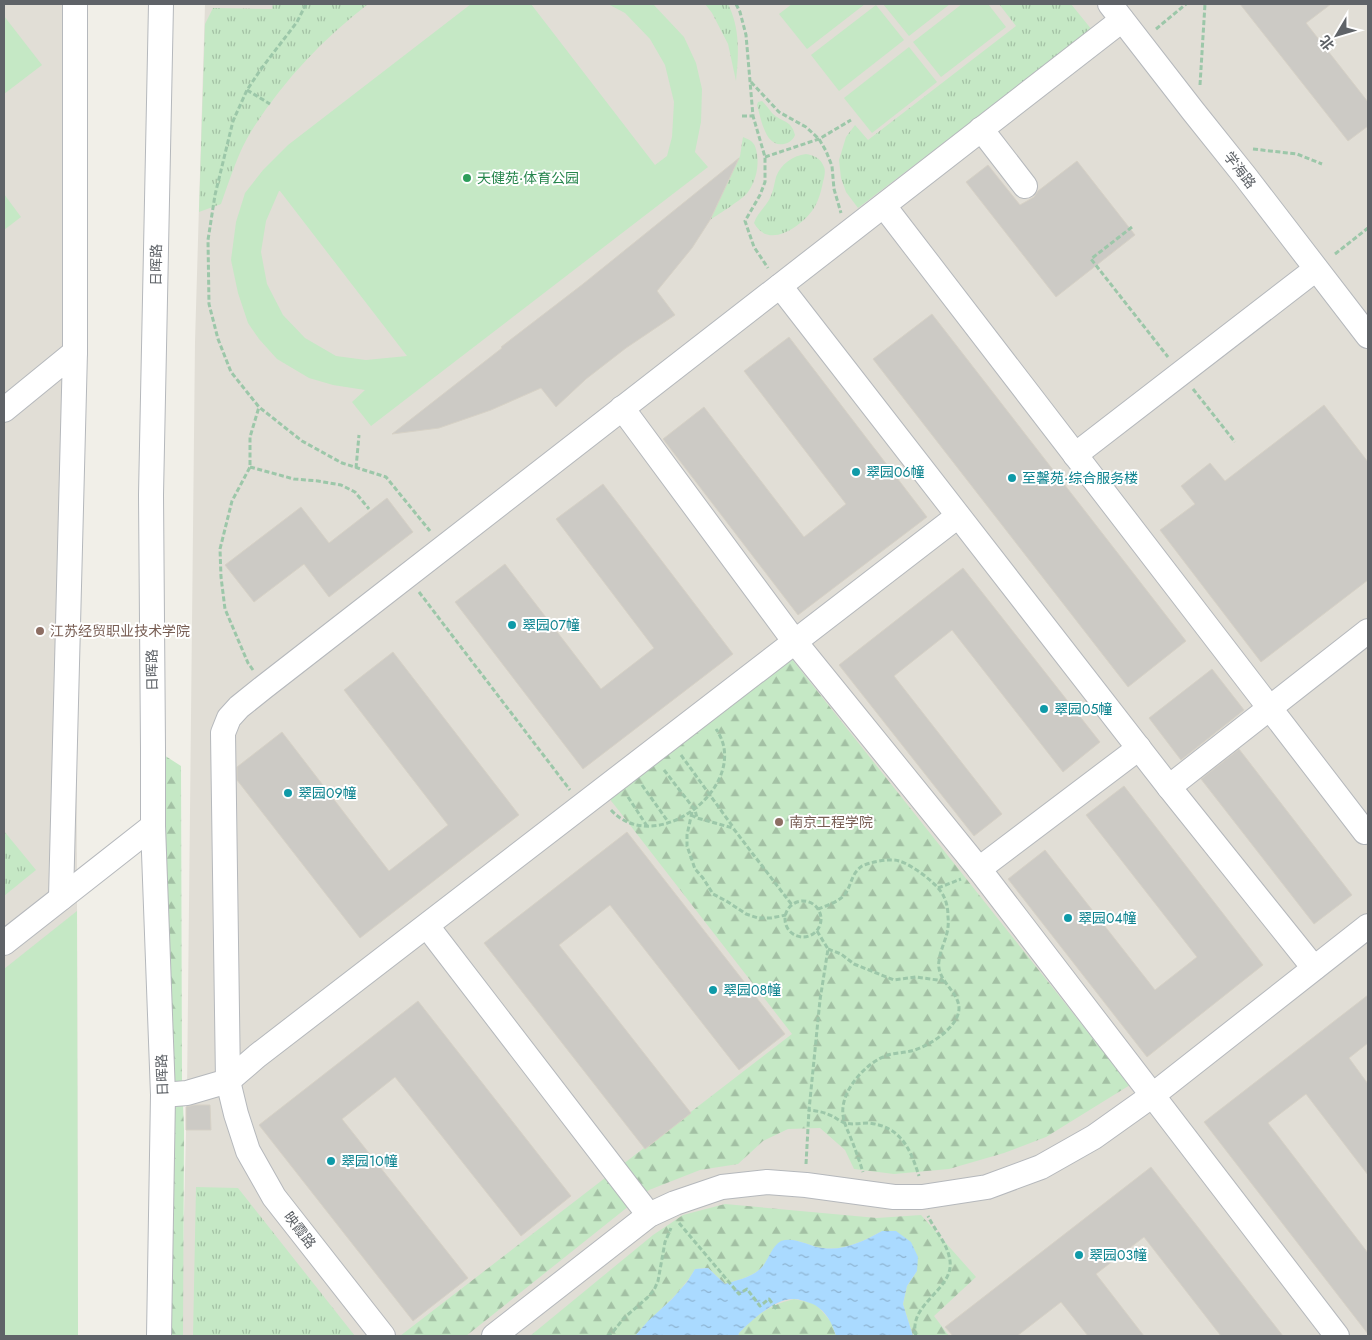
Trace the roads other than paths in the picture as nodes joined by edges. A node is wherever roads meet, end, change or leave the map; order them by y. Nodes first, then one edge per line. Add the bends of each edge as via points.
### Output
1 (75, 4) edge
2 (161, 4) edge
3 (1116, 12) edge
4 (981, 130) junction
5 (1025, 186) dead end
6 (884, 206) junction
7 (1316, 269) junction
8 (780, 286) junction
9 (1368, 336) edge
10 (75, 352) junction
11 (622, 408) junction
12 (4, 410) edge
13 (1075, 455) junction
14 (958, 516) junction
15 (1368, 631) edge
16 (795, 642) junction
17 (1269, 709) junction
18 (1139, 748) junction
19 (1169, 787) junction
20 (152, 826) junction
21 (1365, 832) dead end
22 (980, 869) junction
23 (61, 898) junction
24 (427, 926) junction
25 (1368, 926) edge
26 (4, 943) edge
27 (1314, 968) junction
28 (228, 1081) junction
29 (1153, 1094) junction
30 (162, 1095) junction
31 (649, 1215) junction
32 (159, 1336) edge
33 (383, 1336) edge
34 (494, 1336) edge
35 (1337, 1336) edge

1 - 10 street
2 - 20 street, 日晖路 via 151,495
3 - 4 street, 映霞路
3 - 7 street, 学海路
4 - 5 street
4 - 6 street, 映霞路
6 - 8 street, 映霞路
6 - 13 street
7 - 9 street, 学海路
7 - 13 street
8 - 11 street, 映霞路
8 - 14 street
10 - 12 street
10 - 23 street
11 - 16 street
11 - 28 street, 映霞路 via 264,687 229,718 223,734
13 - 17 street
14 - 16 street
14 - 18 street
15 - 17 street
16 - 22 street
16 - 24 street
17 - 19 street
17 - 21 street
18 - 19 street
18 - 22 street
19 - 27 street
20 - 23 street
20 - 30 street, 日晖路
22 - 29 street
23 - 26 street
24 - 28 street
24 - 31 street
25 - 27 street
27 - 29 street
28 - 30 street via 187,1093
28 - 33 street, 映霞路 via 248,1151 274,1197
29 - 31 street via 1094,1137 1041,1167 987,1187 922,1197 894,1197 767,1182 722,1187 675,1211
29 - 35 street
30 - 32 street, 日晖路
31 - 34 street

